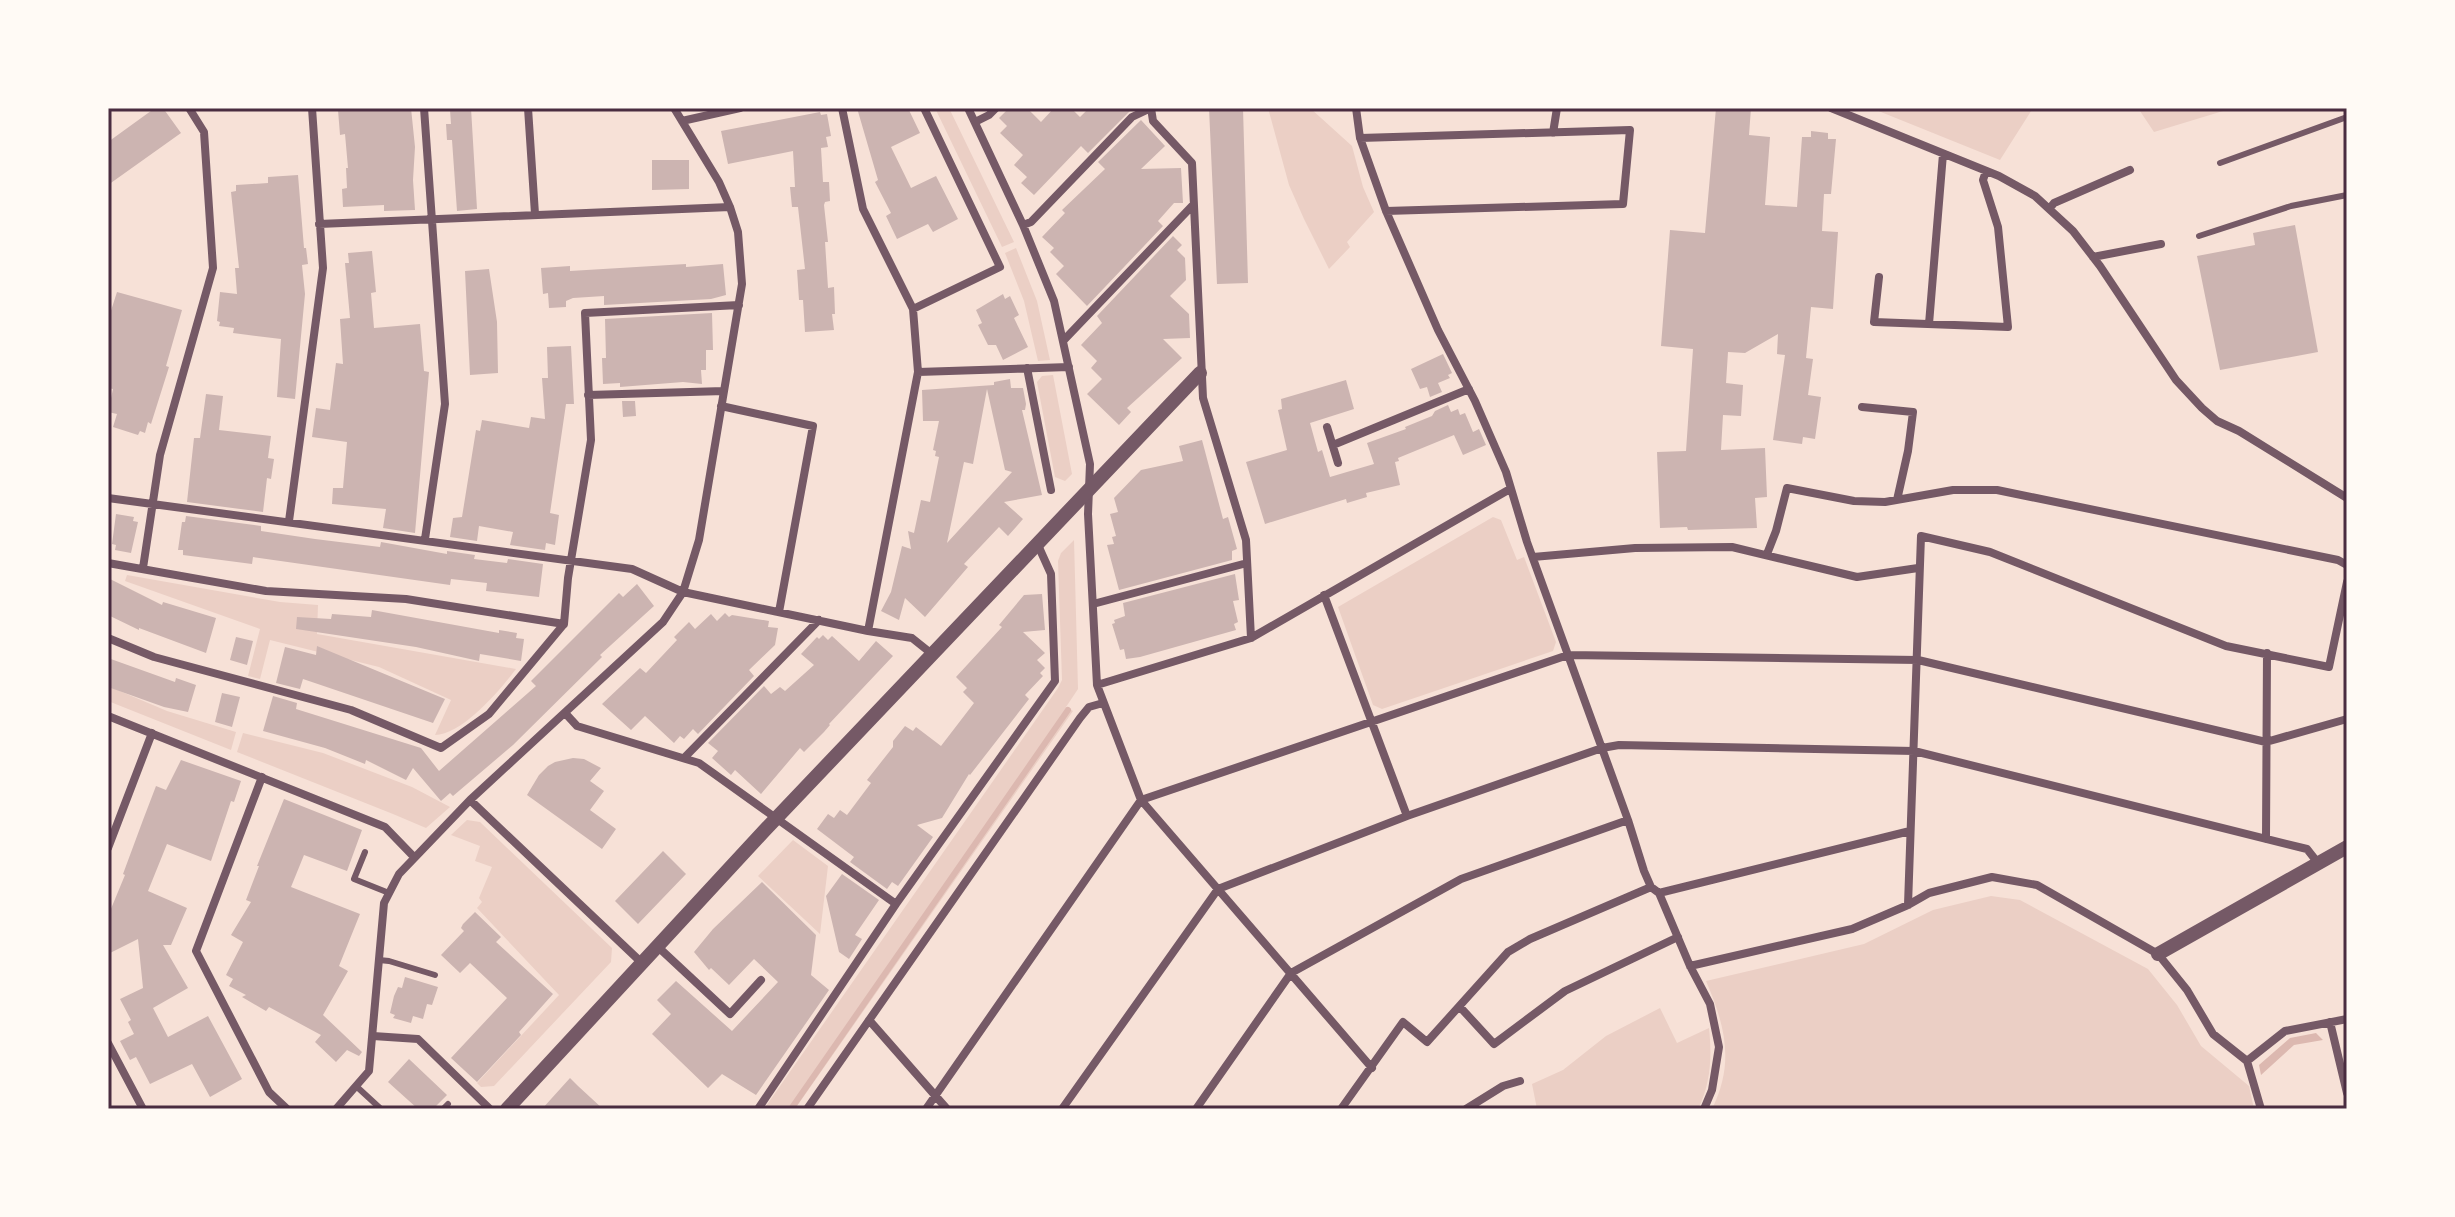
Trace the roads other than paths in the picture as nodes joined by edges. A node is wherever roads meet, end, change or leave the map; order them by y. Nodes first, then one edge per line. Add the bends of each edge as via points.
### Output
1 (189, 108) edge
2 (312, 108) edge
3 (424, 108) edge
4 (528, 108) edge
5 (674, 108) edge
6 (740, 108) edge
7 (842, 108) edge
8 (924, 108) edge
9 (968, 108) edge
10 (996, 108) edge
11 (1151, 108) edge
12 (1356, 108) edge
13 (1557, 108) edge
14 (1831, 108) edge
15 (2347, 117) edge
16 (682, 121) junction
17 (975, 122) junction
18 (1553, 133) junction
19 (1360, 138) junction
20 (1943, 154) junction
21 (2220, 163) dead end
22 (2130, 170) dead end
23 (1986, 171) junction
24 (2347, 195) edge
25 (1193, 205) junction
26 (730, 207) junction
27 (2050, 208) junction
28 (1386, 211) junction
29 (535, 214) junction
30 (432, 219) junction
31 (319, 224) junction
32 (1023, 225) junction
33 (2199, 236) dead end
34 (2161, 244) dead end
35 (2093, 257) junction
36 (1879, 277) dead end
37 (739, 305) junction
38 (913, 309) junction
39 (1929, 324) junction
40 (1063, 341) junction
41 (1069, 367) junction
42 (1027, 368) junction
43 (918, 372) junction
44 (1200, 373) junction
45 (1469, 389) junction
46 (724, 391) junction
47 (588, 395) junction
48 (721, 406) junction
49 (1862, 407) dead end
50 (1327, 427) dead end
51 (1333, 445) junction
52 (1338, 463) dead end
53 (1089, 489) junction
54 (1510, 489) junction
55 (1051, 490) dead end
56 (108, 498) edge
57 (2347, 498) edge
58 (1897, 500) junction
59 (154, 504) junction
60 (289, 521) junction
61 (425, 539) junction
62 (1037, 543) junction
63 (1767, 554) junction
64 (1533, 557) junction
65 (571, 559) junction
66 (108, 563) edge
67 (1247, 563) junction
68 (2347, 565) edge
69 (143, 568) junction
70 (1918, 568) junction
71 (2347, 582) edge
72 (683, 592) junction
73 (1324, 595) junction
74 (1093, 604) junction
75 (779, 612) junction
76 (819, 620) junction
77 (564, 624) junction
78 (868, 631) junction
79 (108, 638) edge
80 (1251, 638) junction
81 (2267, 653) junction
82 (932, 654) junction
83 (1568, 655) junction
84 (1918, 660) junction
85 (1097, 685) junction
86 (1103, 703) junction
87 (566, 714) junction
88 (108, 716) edge
89 (2347, 719) edge
90 (1372, 721) junction
91 (152, 733) junction
92 (2266, 742) junction
93 (1602, 748) junction
94 (1914, 751) junction
95 (684, 758) junction
96 (262, 777) junction
97 (470, 800) junction
98 (1141, 800) junction
99 (1407, 816) junction
100 (776, 819) junction
101 (1628, 820) junction
102 (1910, 831) junction
103 (2266, 839) junction
104 (2347, 847) edge
105 (108, 848) edge
106 (365, 852) dead end
107 (414, 857) junction
108 (2318, 863) junction
109 (1218, 889) junction
110 (1655, 890) junction
111 (389, 893) junction
112 (896, 904) junction
113 (1908, 905) junction
114 (1678, 937) junction
115 (657, 946) junction
116 (2158, 954) junction
117 (379, 960) junction
118 (642, 963) junction
119 (1690, 966) junction
120 (1291, 973) junction
121 (435, 975) dead end
122 (761, 980) dead end
123 (1460, 1007) junction
124 (2347, 1019) edge
125 (869, 1020) junction
126 (2330, 1022) junction
127 (373, 1036) junction
128 (108, 1043) edge
129 (2247, 1061) junction
130 (1372, 1068) junction
131 (1520, 1081) dead end
132 (356, 1086) junction
133 (2347, 1093) edge
134 (936, 1096) junction
135 (1471, 1107) edge
136 (143, 1109) edge
137 (287, 1109) edge
138 (336, 1109) edge
139 (381, 1109) edge
140 (490, 1109) edge
141 (507, 1109) edge
142 (758, 1109) edge
143 (807, 1109) edge
144 (926, 1109) edge
145 (947, 1109) edge
146 (1062, 1109) edge
147 (1196, 1109) edge
148 (1341, 1109) edge
149 (1704, 1109) edge
150 (2261, 1109) edge

1 - 59 street via 204,132 213,268 160,455
2 - 31 street
3 - 30 street
4 - 29 street
5 - 16 street
6 - 16 street
7 - 38 street via 863,209
8 - 38 street via 1000,267
9 - 17 street
10 - 17 street
11 - 25 street via 1153,121 1192,163
11 - 32 street via 1132,117
12 - 19 street
13 - 18 street
14 - 20 street
15 - 21 lane
16 - 26 street
17 - 32 street
18 - 19 street
18 - 28 street via 1630,130 1623,204
19 - 28 street
20 - 23 street
20 - 39 street
22 - 27 street
23 - 27 street
23 - 39 street via 1983,180 1998,227 2008,327
24 - 33 lane via 2291,206
25 - 40 street
25 - 44 street
26 - 29 street
26 - 37 street via 741,255
27 - 35 street
28 - 45 street
29 - 30 street
30 - 31 street
30 - 61 street via 445,404
31 - 60 street via 323,268
32 - 40 street via 1054,301
34 - 35 street
35 - 57 street via 2176,380 2202,408
36 - 39 street via 1874,322
37 - 46 street
37 - 47 street via 585,313
38 - 43 street
40 - 41 street
41 - 42 street
41 - 53 street via 1090,464
42 - 43 street
42 - 55 street
43 - 78 street
44 - 53 street
44 - 67 street via 1209,422 1246,540
45 - 51 street
45 - 54 street
46 - 47 street
46 - 48 street
47 - 65 street via 591,440
48 - 72 street via 699,540
48 - 75 street via 813,426
49 - 58 street via 1913,412
50 - 51 street
51 - 52 street
53 - 62 street
53 - 74 street
54 - 64 street
54 - 73 street
56 - 59 street
58 - 63 street via 1854,501 1787,488
58 - 68 street via 1953,490 1997,490
59 - 60 street
59 - 69 street
60 - 61 street
61 - 65 street
62 - 82 street
62 - 112 street via 1051,574 1055,681
63 - 64 street via 1732,547 1635,548
63 - 70 street via 1857,577
64 - 83 street
65 - 72 street via 632,569
65 - 77 street
66 - 69 street
67 - 74 street
67 - 80 street
69 - 77 street via 266,591 406,599
70 - 81 street via 1921,536 1990,552 2226,646
70 - 84 street
71 - 81 street via 2329,667
72 - 75 street
72 - 87 street via 663,622
73 - 80 street
73 - 90 street
74 - 85 street
75 - 76 street
76 - 78 street
76 - 95 street
77 - 79 street via 489,714 441,748 351,710 154,657
78 - 82 street via 912,638
80 - 85 street
81 - 92 street
82 - 100 street
83 - 84 street
83 - 90 street
83 - 93 street
84 - 92 street
84 - 94 street
85 - 86 street
86 - 98 street
86 - 125 street via 1089,707 1080,718
87 - 95 street via 577,726
87 - 97 street
88 - 91 street
89 - 92 street
90 - 98 street
90 - 99 street
91 - 96 street
91 - 105 street
92 - 103 street
93 - 94 street
93 - 99 street
93 - 101 street
94 - 102 street
94 - 103 street
95 - 100 street via 699,763
96 - 107 street via 385,827
96 - 137 street via 196,951 269,1092
97 - 107 street
97 - 118 street
98 - 109 street
98 - 134 street
99 - 109 street
100 - 112 street
100 - 115 street
101 - 110 street
101 - 120 street via 1461,879
102 - 110 street
102 - 113 street
103 - 108 street via 2307,849
104 - 108 street
106 - 111 lane via 354,879
107 - 111 street
108 - 116 street
109 - 120 street
109 - 146 street
110 - 114 street
110 - 123 street via 1508,952
111 - 117 street
112 - 142 street
113 - 116 street via 1929,893 1992,877 2037,885
113 - 119 street via 1852,929
114 - 119 street
114 - 123 street via 1565,991 1494,1044
115 - 118 street
115 - 122 street via 730,1014
116 - 129 street via 2213,1034
117 - 121 lane
117 - 127 street
118 - 141 street
119 - 149 street via 1710,1004 1719,1047
120 - 130 street
120 - 147 street
123 - 130 street via 1427,1042 1403,1022
124 - 126 street
125 - 134 street
125 - 143 street
126 - 129 street via 2285,1031
126 - 133 street
127 - 132 street via 369,1071
127 - 140 street via 418,1039
128 - 136 street
129 - 150 street
130 - 148 street
131 - 135 street
132 - 138 street
132 - 139 lane
134 - 144 street
134 - 145 street

